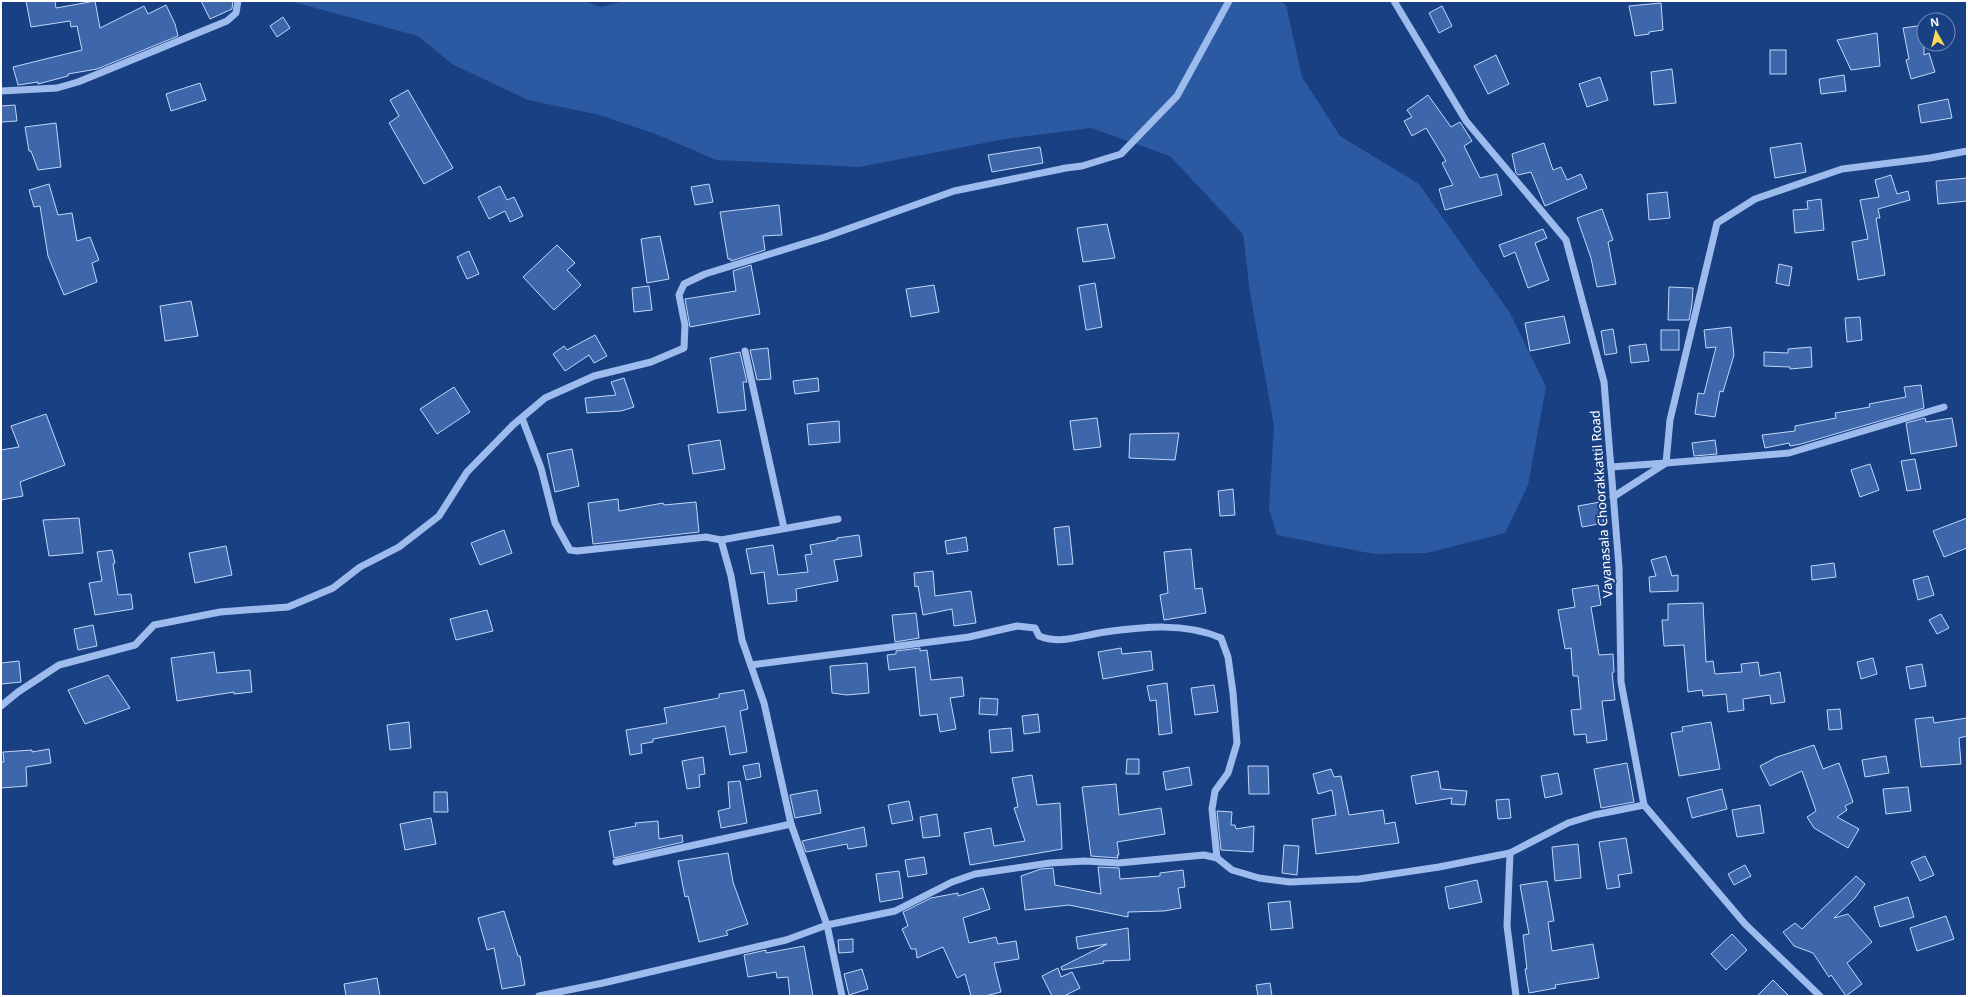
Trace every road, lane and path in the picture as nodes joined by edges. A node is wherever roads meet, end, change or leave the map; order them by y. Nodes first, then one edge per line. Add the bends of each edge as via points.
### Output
1 (238, 1) edge
2 (1230, 1) edge
3 (1394, 1) edge
4 (1, 91) edge
5 (1967, 151) edge
6 (744, 351) dead end
7 (1944, 408) dead end
8 (522, 418) junction
9 (1666, 463) junction
10 (1611, 467) junction
11 (1613, 497) junction
12 (838, 519) dead end
13 (784, 528) junction
14 (720, 540) junction
15 (751, 665) junction
16 (1, 706) edge
17 (1644, 805) junction
18 (791, 824) junction
19 (1510, 853) junction
20 (1216, 858) junction
21 (616, 862) dead end
22 (827, 925) junction
23 (539, 996) edge
24 (842, 996) edge
25 (1516, 996) edge
26 (1820, 996) edge

1 - 4 street via 236,13 227,21 78,82 57,88
2 - 8 street via 1177,96 1122,154 1082,166 954,191 825,237 705,274 684,284 679,295 685,325 684,348 651,362 594,376 545,398
3 - 10 street, Vayanasala Choorakkattil Road via 1466,121 1566,240 1604,382
5 - 9 street via 1842,169 1754,199 1716,223 1670,420
6 - 13 street
7 - 9 street via 1789,453
8 - 14 street via 541,468 555,524 570,550 706,537
8 - 16 street via 467,472 440,516 399,547 360,567 333,588 288,607 220,612 154,625 135,645 59,666
9 - 10 street
9 - 11 street
10 - 11 street, Vayanasala Choorakkattil Road
11 - 17 street, Vayanasala Choorakkattil Road via 1619,567 1621,682
12 - 13 street
13 - 14 street
14 - 15 street via 731,576 742,640
15 - 18 street via 764,703
15 - 20 street via 969,637 1017,626 1035,628 1039,636 1050,640 1151,626 1188,629 1221,638 1228,657 1237,743 1228,773 1215,791 1212,809
17 - 19 street via 1568,823
17 - 26 street, Vayanasala Choorakkattil Road via 1745,924
18 - 21 street
18 - 22 street
19 - 20 street via 1359,879 1290,882 1259,878 1232,870
19 - 25 street via 1507,926
20 - 22 street via 1204,855 1118,863 1050,863 975,874 952,882 895,911
22 - 23 street via 786,940
22 - 24 street

